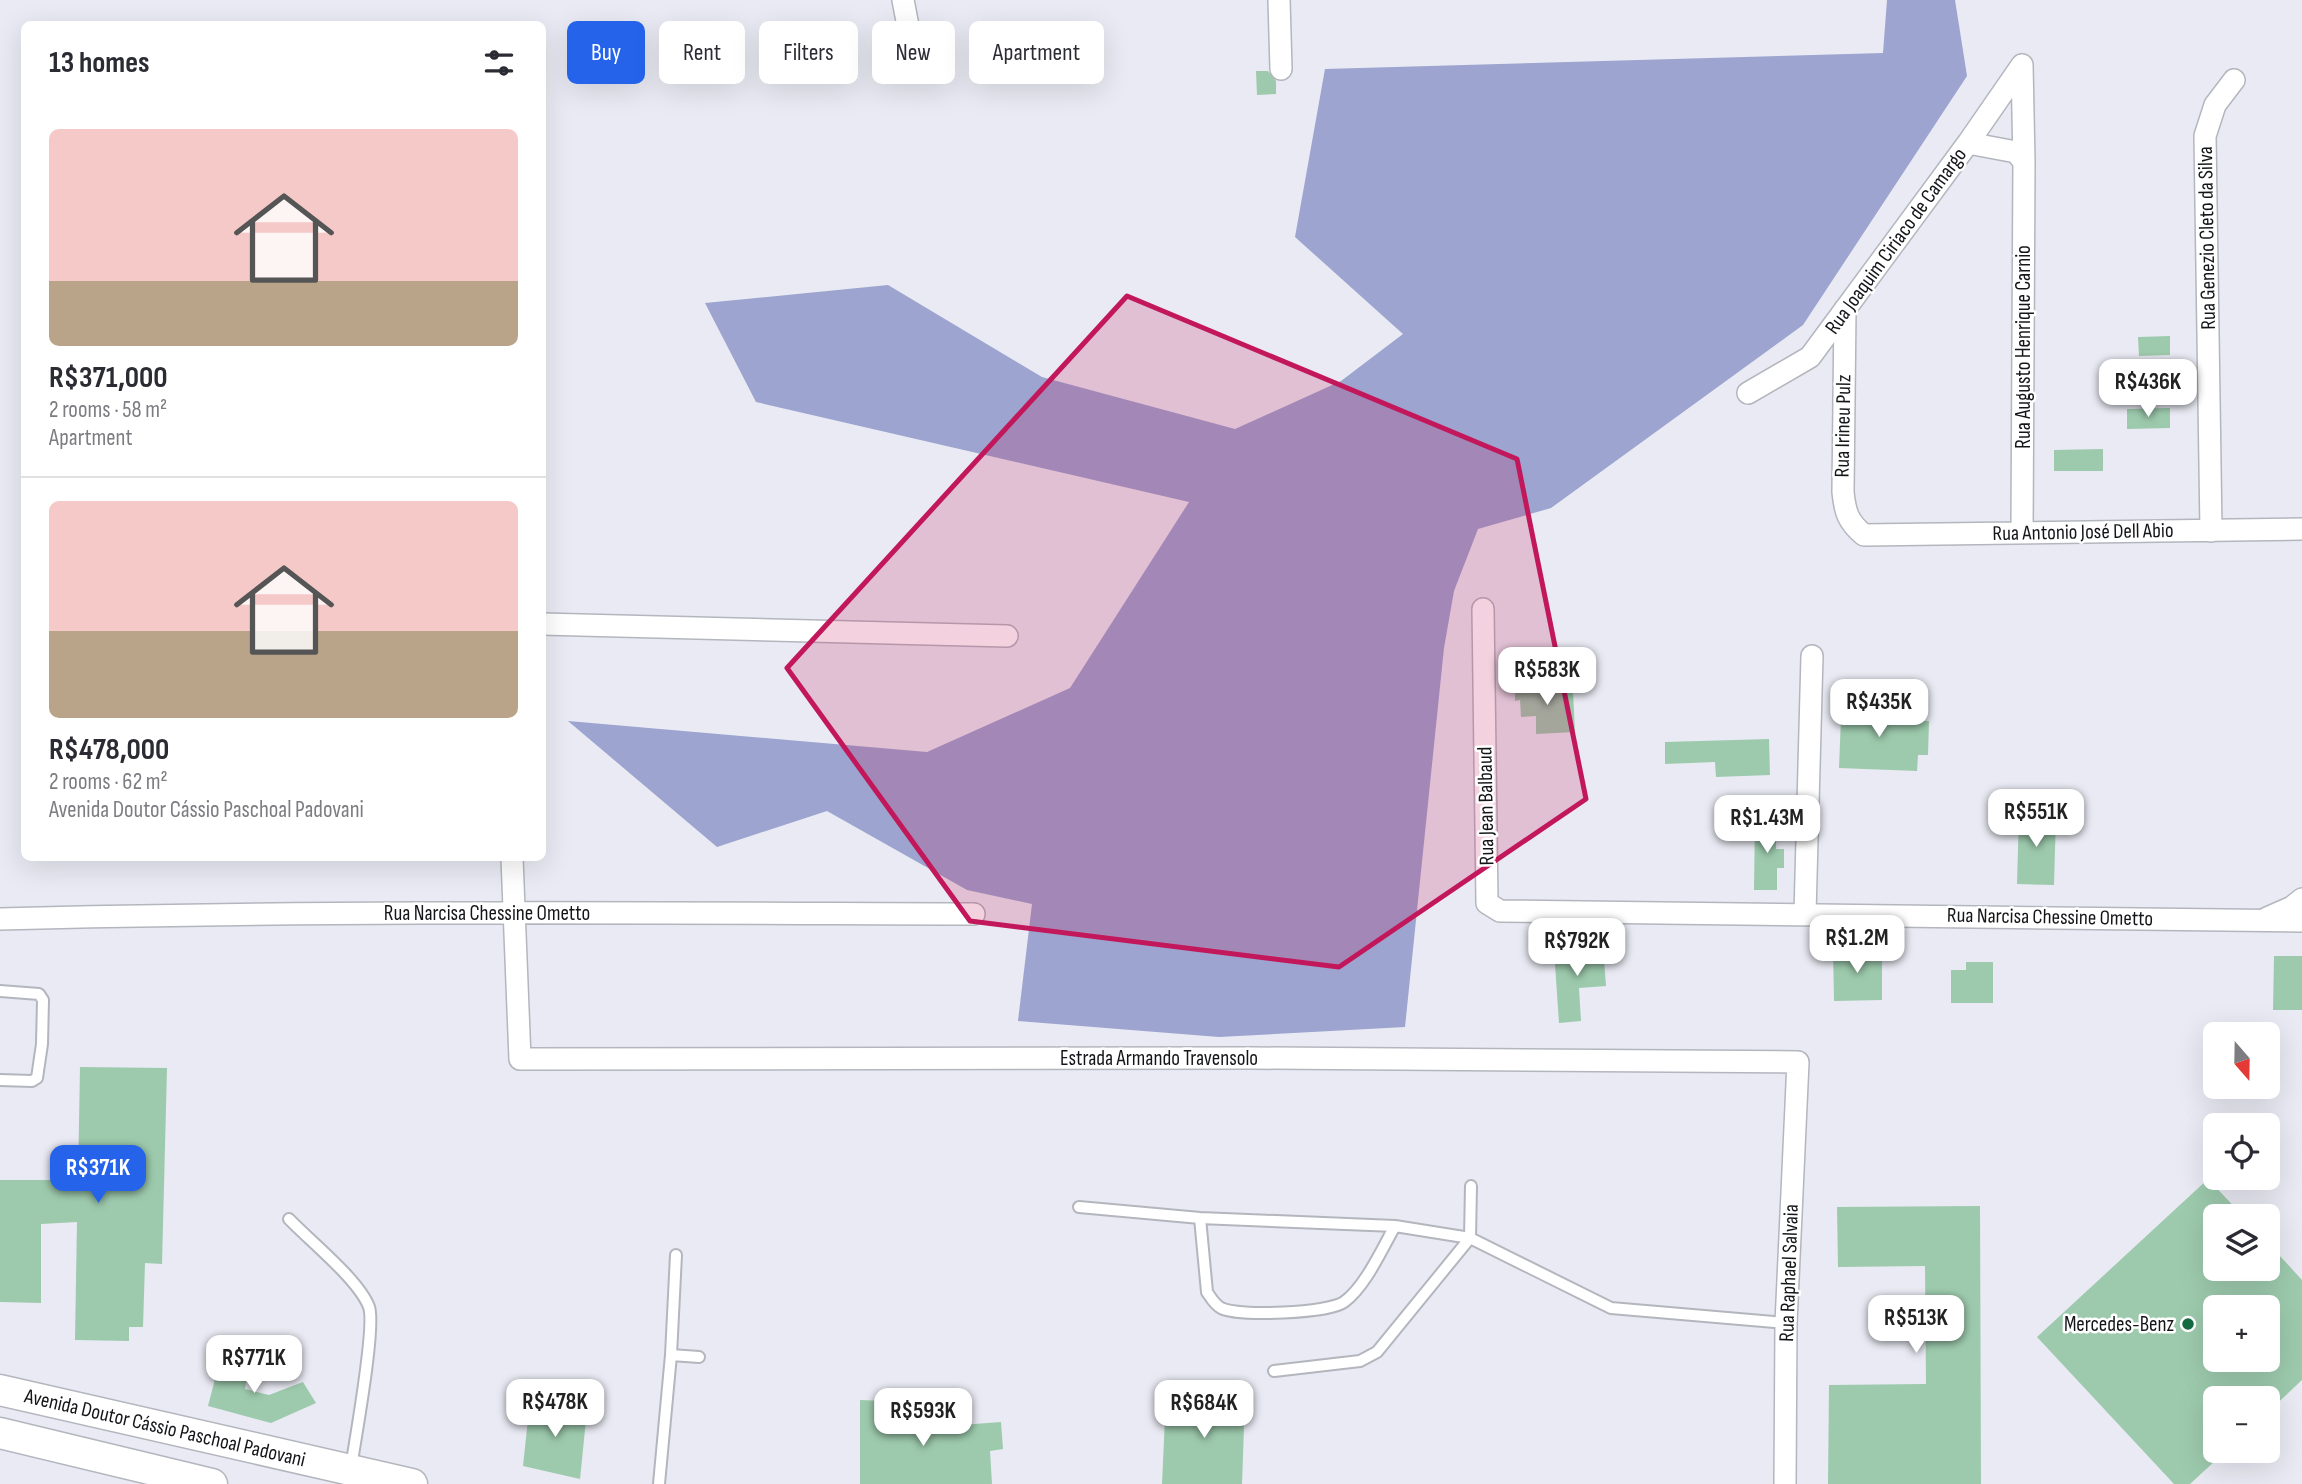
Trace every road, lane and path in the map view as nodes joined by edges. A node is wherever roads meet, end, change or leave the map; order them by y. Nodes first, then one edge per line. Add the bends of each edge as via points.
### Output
1 (903, 0) edge
2 (1279, 0) edge
3 (907, 21) edge
4 (2022, 65) joint
5 (1281, 69) dead end
6 (2234, 80) dead end
7 (1968, 143) junction
8 (2024, 162) junction
9 (1845, 309) junction
10 (1748, 393) dead end
11 (2302, 529) edge
12 (2211, 530) junction
13 (2022, 532) junction
14 (1864, 535) joint
15 (1483, 610) dead end
16 (546, 624) edge
17 (1007, 636) dead end
18 (1812, 656) dead end
19 (512, 861) edge
20 (2302, 899) edge
21 (1500, 911) joint
22 (514, 913) junction
23 (974, 914) dead end
24 (1805, 914) junction
25 (0, 919) edge
26 (2263, 919) junction
27 (2302, 920) edge
28 (0, 991) edge
29 (1798, 1062) joint
30 (0, 1080) edge
31 (1471, 1186) dead end
32 (1079, 1207) dead end
33 (1200, 1218) junction
34 (289, 1219) dead end
35 (1395, 1226) junction
36 (1470, 1238) junction
37 (676, 1255) dead end
38 (1786, 1323) junction
39 (671, 1355) junction
40 (699, 1357) dead end
41 (1274, 1371) dead end
42 (0, 1390) edge
43 (0, 1433) edge
44 (210, 1438) junction
45 (350, 1470) junction
46 (126, 1474) edge
47 (212, 1484) edge
48 (412, 1484) edge
49 (659, 1484) edge
50 (1785, 1484) edge

1 - 3 street
2 - 5 street
4 - 7 street, Rua Joaquim Ciriaco de Camargo
4 - 8 street, Rua Augusto Henrique Carnio
6 - 12 street, Rua Genezio Cleto da Silva via 2215,105 2205,136
7 - 8 street via 2015,152
7 - 9 street, Rua Joaquim Ciriaco de Camargo
8 - 13 street, Rua Augusto Henrique Carnio
9 - 10 street, Rua Joaquim Ciriaco de Camargo via 1810,357
9 - 14 street, Rua Irineu Pulz via 1843,492 1845,513
11 - 12 street, Rua Antonio José Dell Abio
12 - 13 street, Rua Antonio José Dell Abio
13 - 14 street, Rua Antonio José Dell Abio
15 - 21 street, Rua Jean Balbaud via 1487,903
16 - 17 street
18 - 24 street
19 - 22 street
20 - 26 street, Rua Narcisa Chessine Ometto
21 - 24 street, Rua Narcisa Chessine Ometto
22 - 23 street, Rua Narcisa Chessine Ometto
22 - 25 street, Rua Narcisa Chessine Ometto
22 - 29 street, Estrada Armando Travensolo via 520,1059
24 - 26 street, Rua Narcisa Chessine Ometto
26 - 27 street, Rua Narcisa Chessine Ometto
28 - 30 lane via 30,992 43,1000 37,1078
29 - 38 street, Rua Raphael Salvaia
31 - 36 lane
32 - 33 lane
33 - 35 lane
33 - 35 lane via 1207,1292 1213,1301 1222,1309 1268,1315 1339,1306 1358,1288
34 - 45 lane via 356,1286 369,1308
35 - 36 lane
36 - 38 lane via 1611,1308
36 - 41 lane via 1377,1352 1360,1360
37 - 39 lane
38 - 50 street, Rua Raphael Salvaia
39 - 40 lane
39 - 49 lane
42 - 44 main road, Avenida Doutor Cássio Paschoal Padovani
43 - 46 main road, Avenida Doutor Cássio Paschoal Padovani
44 - 45 main road, Avenida Doutor Cássio Paschoal Padovani
44 - 46 main road via 196,1445 158,1439 139,1444
45 - 48 main road, Avenida Doutor Cássio Paschoal Padovani
46 - 47 main road, Avenida Doutor Cássio Paschoal Padovani

